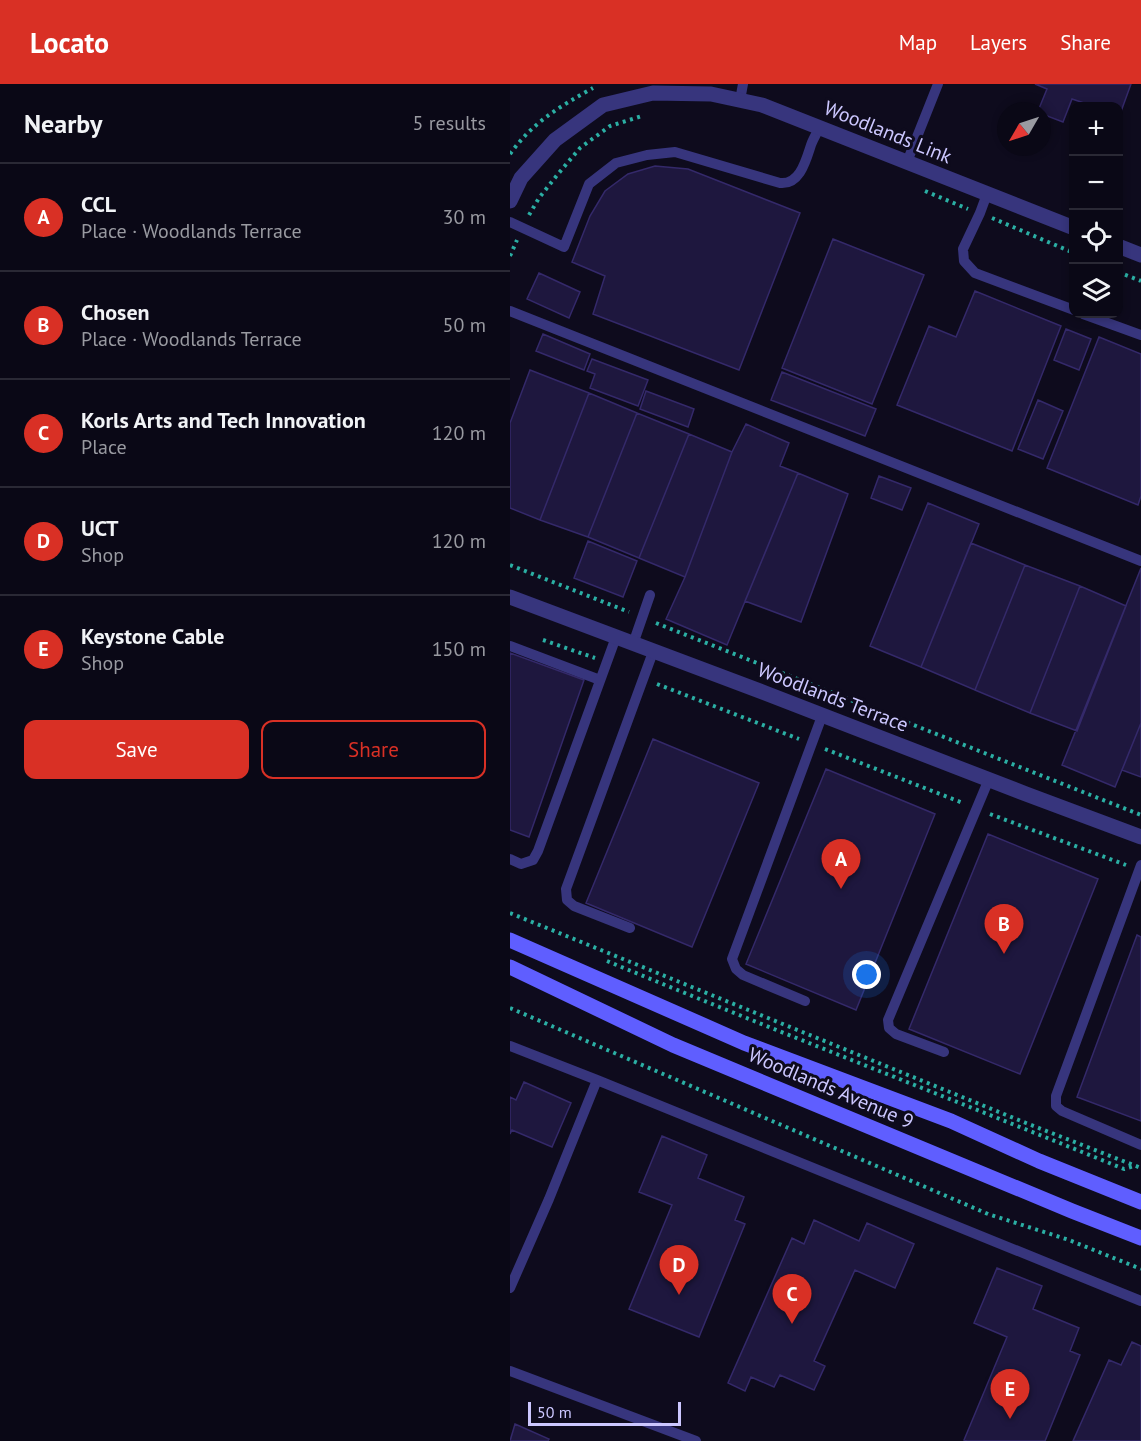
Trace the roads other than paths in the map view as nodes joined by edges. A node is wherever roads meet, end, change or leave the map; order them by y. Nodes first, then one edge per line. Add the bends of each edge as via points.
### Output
1 (743, 84) edge
2 (938, 84) edge
3 (740, 100) junction
4 (819, 128) junction
5 (908, 162) junction
6 (987, 194) junction
7 (510, 201) edge
8 (510, 222) edge
9 (1069, 226) edge
10 (1123, 248) edge
11 (1141, 255) edge
12 (1069, 308) edge
13 (510, 311) edge
14 (1094, 318) edge
15 (1141, 335) edge
16 (1141, 561) edge
17 (650, 595) dead end
18 (510, 597) edge
19 (616, 637) junction
20 (633, 644) junction
21 (510, 646) edge
22 (653, 651) junction
23 (600, 680) junction
24 (822, 716) junction
25 (989, 779) junction
26 (1141, 837) edge
27 (510, 859) edge
28 (1141, 865) edge
29 (1130, 896) junction
30 (1141, 901) edge
31 (630, 928) dead end
32 (510, 940) edge
33 (510, 967) edge
34 (805, 1001) dead end
35 (510, 1046) edge
36 (944, 1052) dead end
37 (597, 1080) junction
38 (1141, 1145) edge
39 (1141, 1202) edge
40 (1141, 1238) edge
41 (510, 1288) edge
42 (1141, 1301) edge
43 (510, 1371) edge
44 (696, 1441) edge

1 - 3 lane
2 - 5 lane
3 - 4 street, Woodlands Link
3 - 7 street, Woodlands Link via 711,94 653,93 603,105 555,140 521,178
4 - 5 street, Woodlands Link
4 - 8 lane via 804,166 786,184 675,152 647,155 616,163 589,184 565,246
5 - 6 street, Woodlands Link
6 - 9 street, Woodlands Link
6 - 12 lane via 963,249 964,261 975,273
10 - 11 street
13 - 16 lane
14 - 15 lane
17 - 20 lane
18 - 19 street, Woodlands Terrace
19 - 20 street, Woodlands Terrace
19 - 23 lane
20 - 22 street, Woodlands Terrace
21 - 23 lane
22 - 24 street, Woodlands Terrace
22 - 31 lane via 566,889 567,900 574,906
23 - 27 lane via 538,851 533,860 521,864
24 - 25 street, Woodlands Terrace
24 - 34 lane via 732,959 743,975
25 - 26 street, Woodlands Terrace
25 - 36 lane via 888,1020 889,1028 896,1034
28 - 29 lane
29 - 30 lane
29 - 38 lane via 1056,1096 1056,1106
32 - 39 main road, Woodlands Avenue 9 via 744,1043 951,1121
33 - 40 main road, Woodlands Avenue 9 via 673,1045
35 - 37 lane
37 - 41 lane
37 - 42 lane
43 - 44 lane

